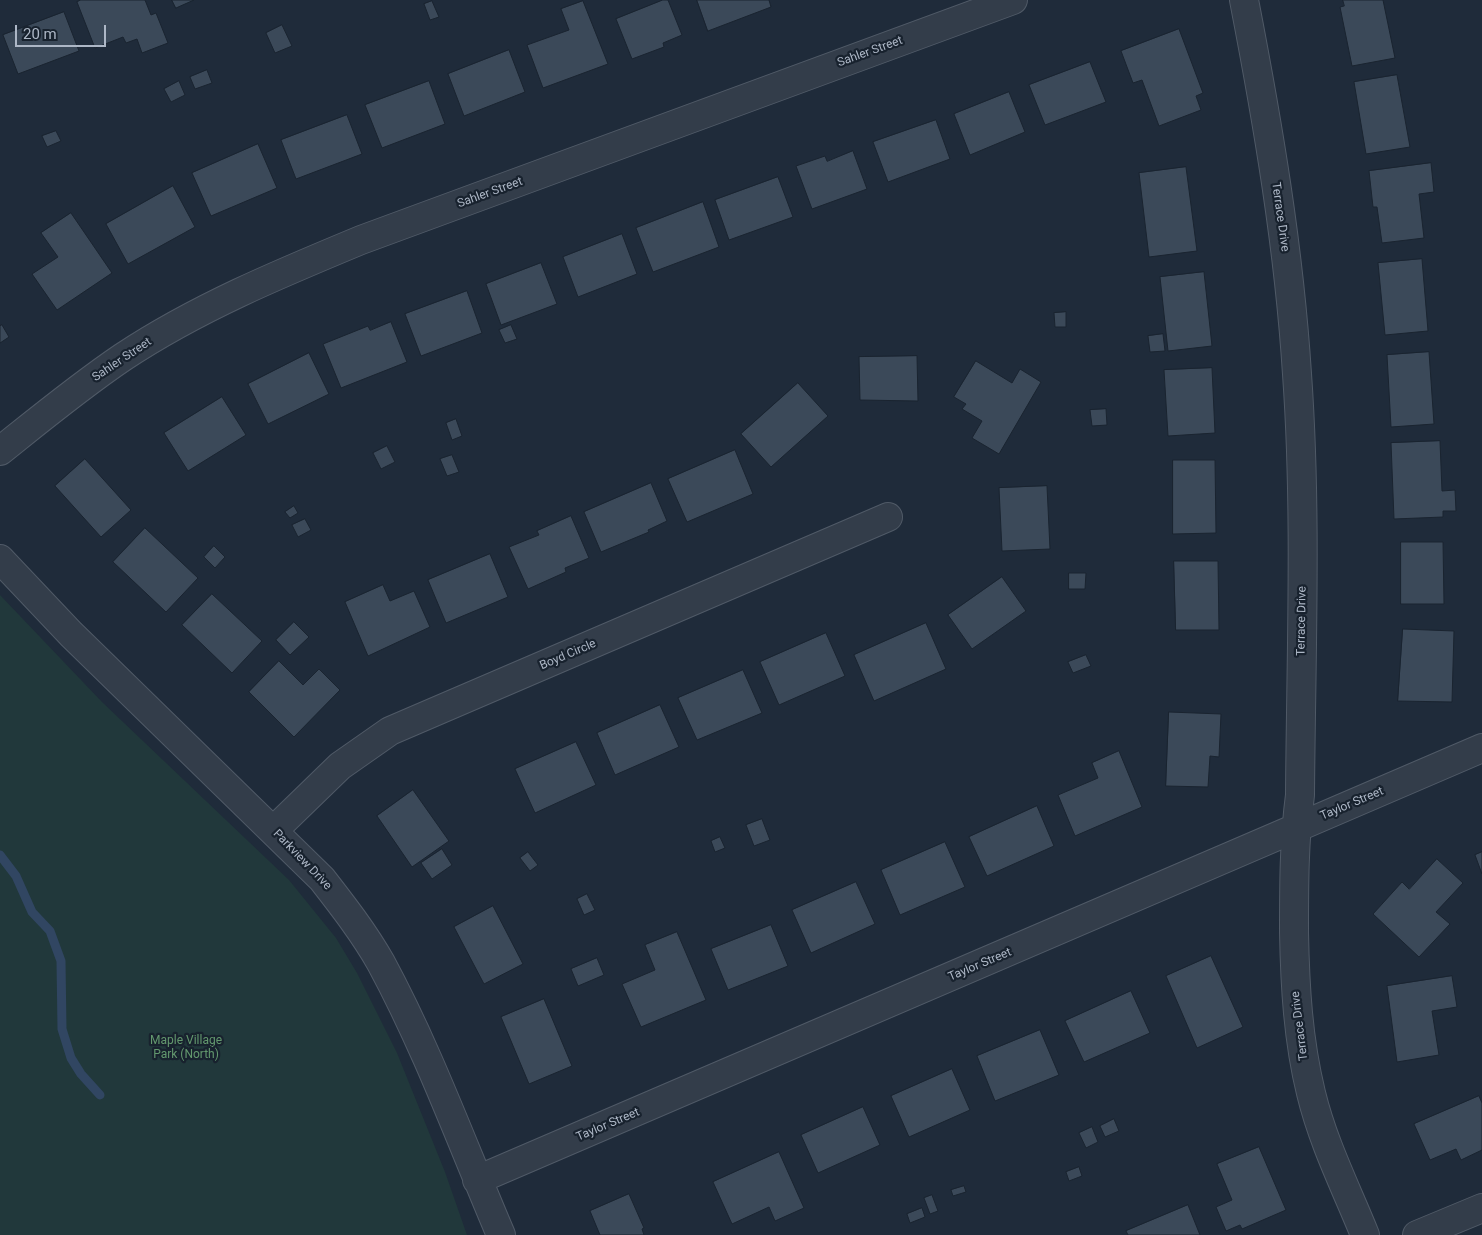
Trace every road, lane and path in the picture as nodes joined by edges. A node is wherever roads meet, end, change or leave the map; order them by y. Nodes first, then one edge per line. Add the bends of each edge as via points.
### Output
1 (1013, 0) edge
2 (1244, 0) edge
3 (0, 452) edge
4 (888, 517) dead end
5 (0, 559) edge
6 (1482, 748) edge
7 (1295, 829) junction
8 (274, 830) junction
9 (477, 1180) junction
10 (1482, 1208) edge
11 (501, 1235) edge
12 (1365, 1235) edge
13 (1418, 1235) edge

1 - 3 street, Sahler Street via 361,240 271,277 196,314 124,357
2 - 7 street, Terrace Drive via 1267,121 1286,257 1297,374 1303,533 1300,795
4 - 8 street, Boyd Circle via 390,732 340,766
5 - 8 street, Parkview Drive via 71,634
6 - 7 street, Taylor Street
7 - 9 street, Taylor Street
7 - 12 street, Terrace Drive via 1295,993 1302,1054 1325,1140
8 - 9 street, Parkview Drive via 322,879 356,923 380,962 415,1031
9 - 11 street, Parkview Drive
10 - 13 street

